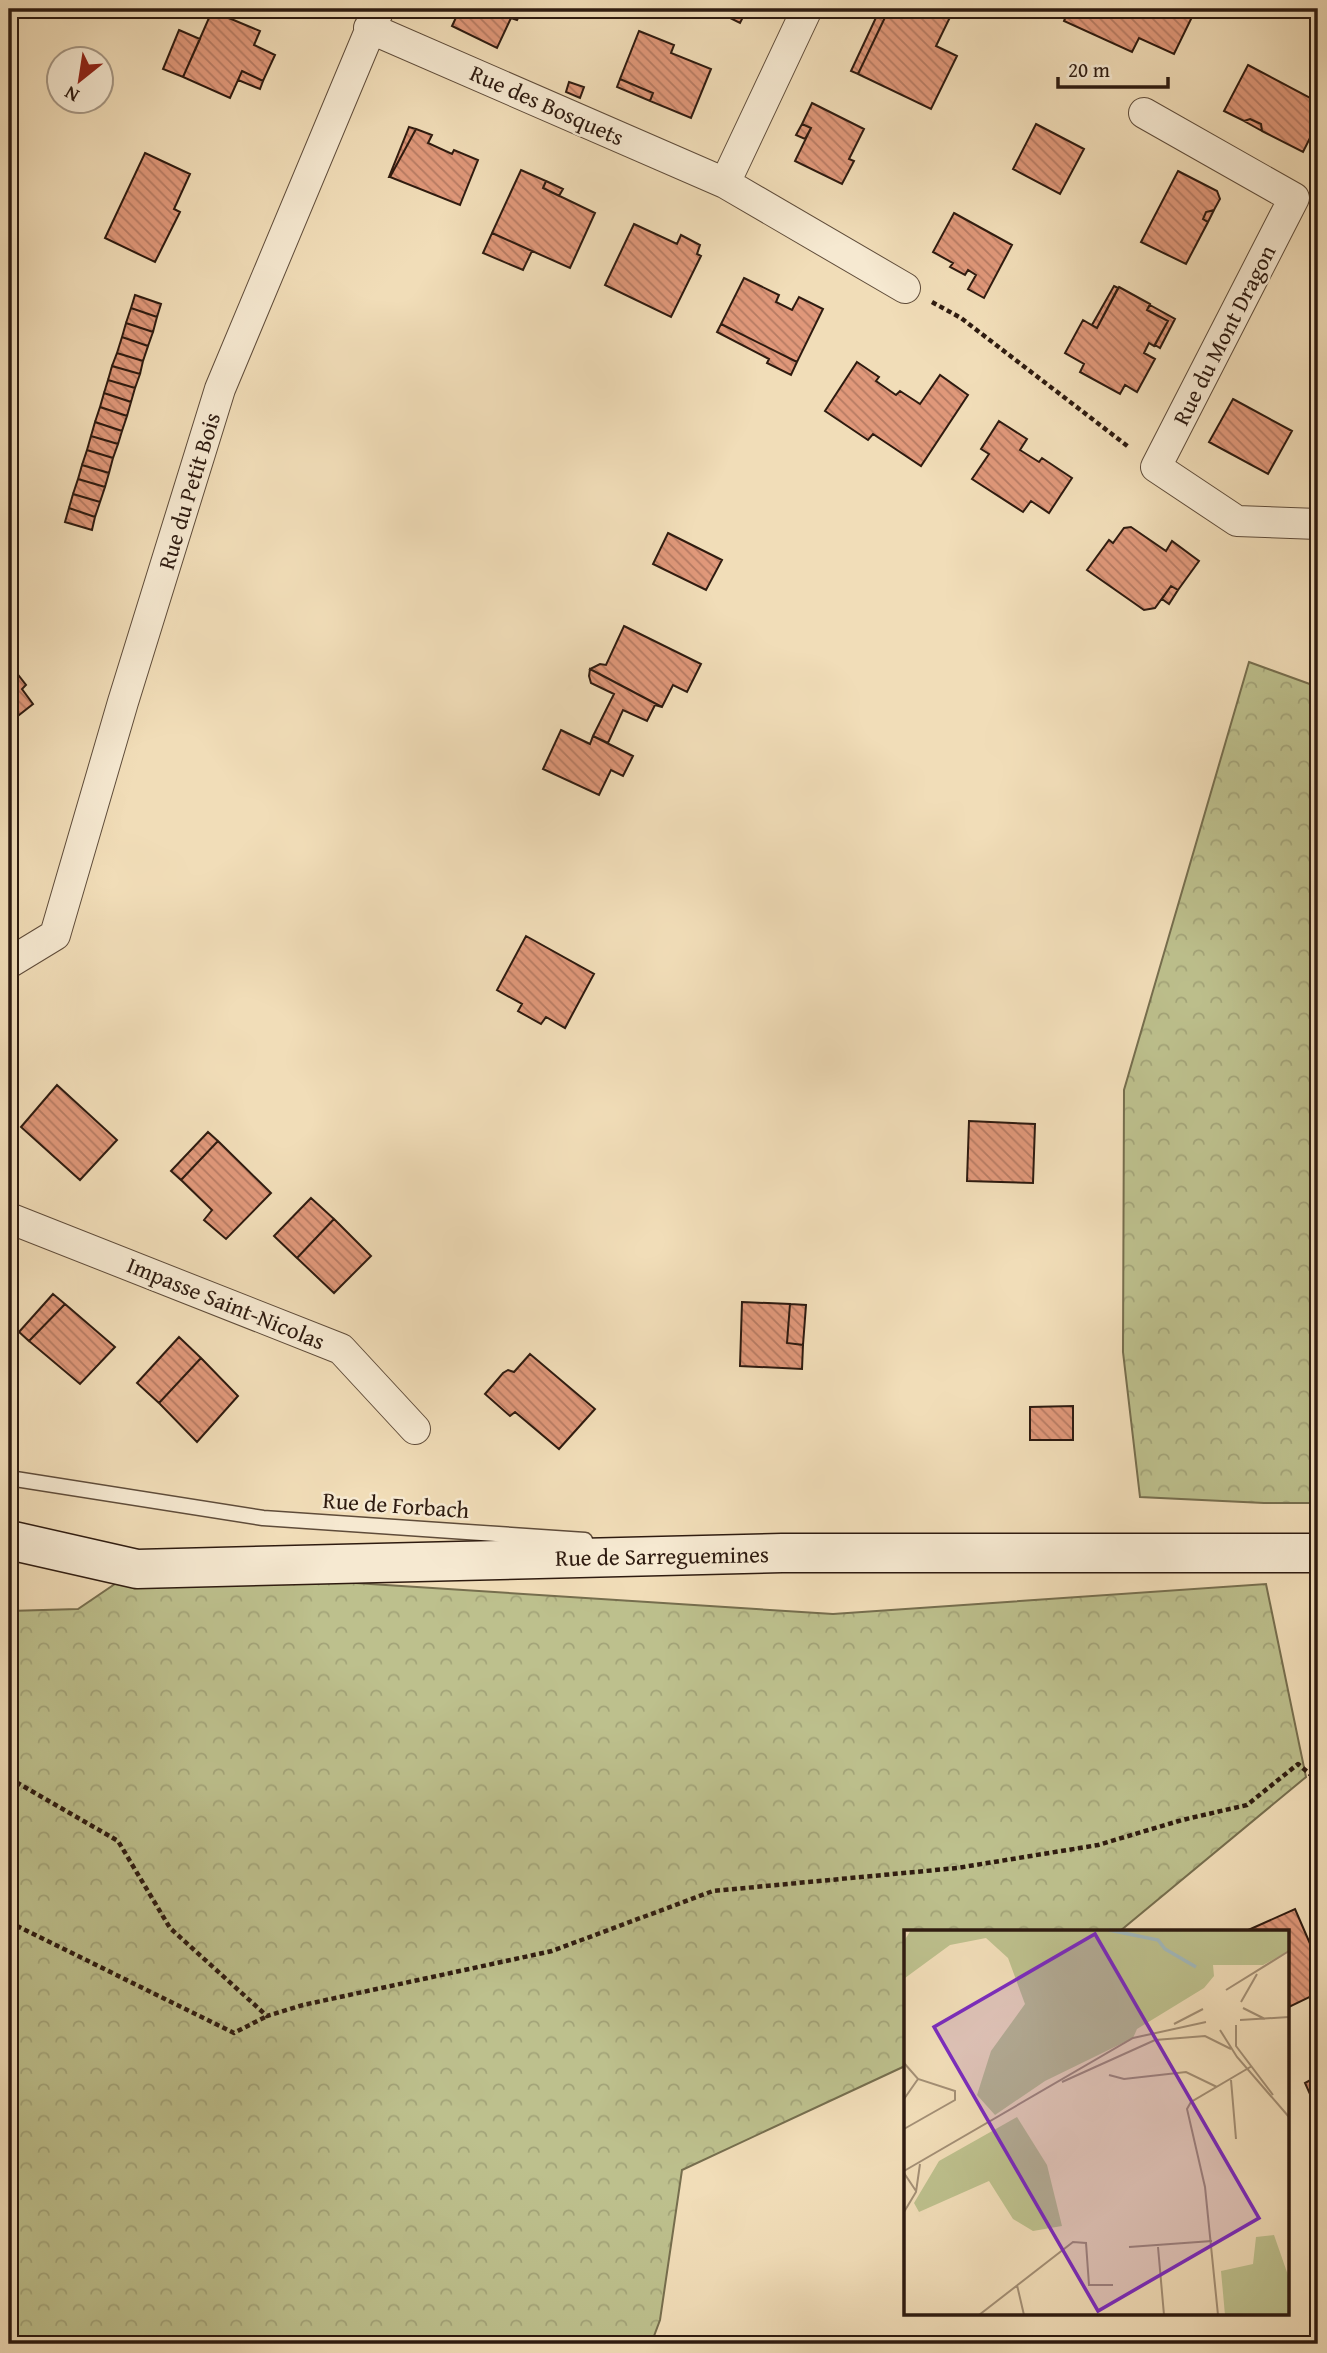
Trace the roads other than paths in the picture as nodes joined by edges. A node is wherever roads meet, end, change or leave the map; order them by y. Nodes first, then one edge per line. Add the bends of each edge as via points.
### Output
1 (807, 9) edge
2 (374, 18) edge
3 (1144, 113) dead end
4 (725, 183) junction
5 (905, 288) road end
6 (1318, 524) edge
7 (9, 963) edge
8 (9, 1218) edge
9 (415, 1429) dead end
10 (9, 1478) edge
11 (9, 1540) edge
12 (782, 1553) junction
13 (1318, 1553) edge

1 - 4 street
2 - 4 street, Rue des Bosquets
2 - 7 street, Rue du Petit Bois via 220,389 55,935
3 - 6 street, Rue du Mont Dragon via 1294,198 1156,467 1237,521
4 - 5 street, Rue des Bosquets
8 - 9 street, Impasse Saint-Nicolas via 341,1349
10 - 12 lane, Rue de Forbach via 263,1518
11 - 12 main road, Rue de Sarreguemines via 137,1569
12 - 13 main road, Rue de Sarreguemines

